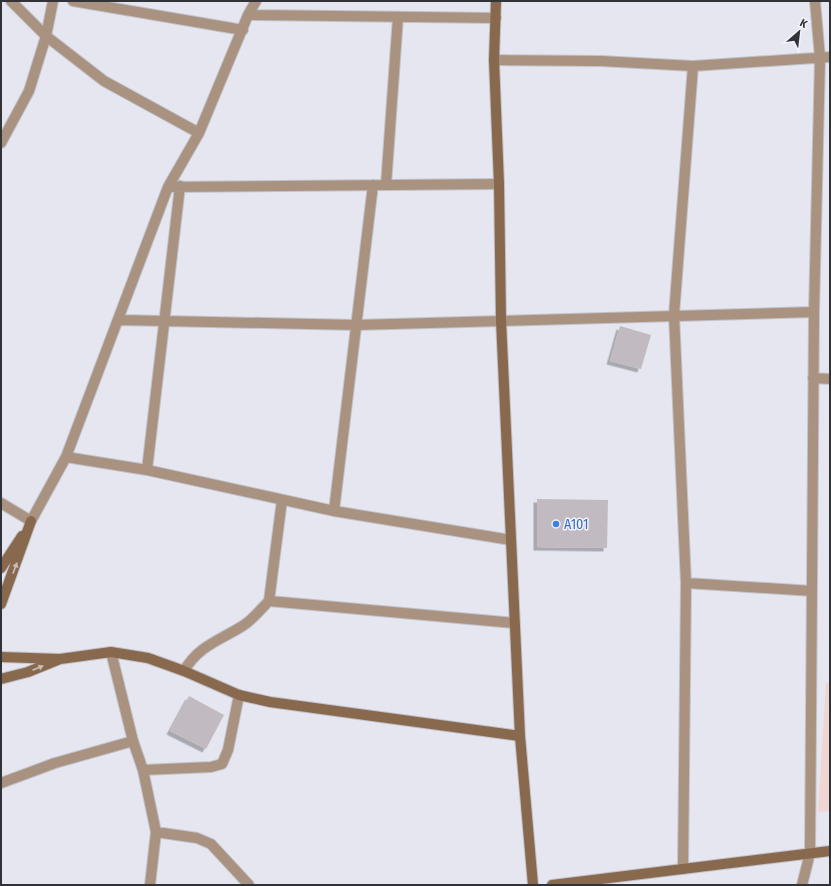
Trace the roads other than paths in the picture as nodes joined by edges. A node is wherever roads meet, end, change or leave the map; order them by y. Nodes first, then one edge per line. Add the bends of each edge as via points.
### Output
1 (11, 1) edge
2 (53, 1) edge
3 (73, 1) edge
4 (256, 1) edge
5 (496, 1) edge
6 (815, 1) edge
7 (248, 15) junction
8 (398, 17) junction
9 (496, 18) junction
10 (243, 30) junction
11 (46, 36) junction
12 (830, 57) edge
13 (820, 58) junction
14 (494, 60) junction
15 (693, 66) junction
16 (199, 133) junction
17 (1, 143) edge
18 (499, 184) junction
19 (373, 185) junction
20 (386, 185) junction
21 (180, 186) junction
22 (168, 187) junction
23 (814, 312) junction
24 (674, 315) junction
25 (119, 320) junction
26 (501, 320) junction
27 (164, 321) junction
28 (356, 325) junction
29 (813, 378) junction
30 (830, 379) edge
31 (66, 457) junction
32 (147, 470) junction
33 (282, 500) junction
34 (1, 503) edge
35 (334, 510) junction
36 (31, 521) junction
37 (511, 540) junction
38 (1, 568) edge
39 (686, 584) junction
40 (812, 591) junction
41 (269, 601) junction
42 (1, 604) edge
43 (514, 623) junction
44 (110, 652) junction
45 (1, 657) edge
46 (60, 659) junction
47 (184, 671) junction
48 (1, 679) edge
49 (239, 695) junction
50 (520, 736) junction
51 (133, 741) junction
52 (143, 770) junction
53 (1, 783) edge
54 (156, 832) junction
55 (830, 851) edge
56 (810, 853) junction
57 (683, 869) junction
58 (150, 885) edge
59 (249, 885) edge
60 (533, 885) edge
61 (552, 885) edge
62 (802, 885) edge

1 - 11 street
2 - 11 street
3 - 10 street
4 - 7 street
5 - 9 street
6 - 13 street
7 - 8 street
7 - 10 street
8 - 9 street
8 - 20 street
9 - 14 street
10 - 16 street
11 - 16 street via 104,81
11 - 17 street via 29,91
12 - 13 street
13 - 15 street
13 - 23 street
14 - 15 street via 601,61
14 - 18 street
15 - 24 street
16 - 22 street
18 - 20 street
18 - 26 street
19 - 20 street
19 - 21 street
19 - 28 street
21 - 22 street
21 - 27 street
22 - 25 street
23 - 24 street
23 - 29 street
24 - 26 street
24 - 39 street
25 - 27 street
25 - 31 street
26 - 28 street
26 - 37 street
27 - 28 street
27 - 32 street
28 - 35 street
29 - 30 street
29 - 40 street
31 - 32 street
31 - 36 street
32 - 33 street
33 - 35 street
33 - 41 street
34 - 36 street
35 - 37 street
36 - 38 street
42 -> 36 street
37 - 43 street
39 - 40 street
39 - 57 street
40 - 56 street
41 - 43 street
41 - 47 street via 246,624 192,658
43 - 50 street
44 - 46 street
44 - 47 street via 148,658
44 - 51 street
45 - 46 street
48 -> 46 street via 28,672
47 - 49 street
49 - 50 street via 270,702
49 - 52 street via 228,750 222,764 211,767
50 - 60 street
51 - 52 street
51 - 53 street via 56,763
52 - 54 street
54 - 58 street
54 - 59 street via 197,838 211,844
55 - 56 street
56 - 57 street
56 - 62 street
57 - 61 street

